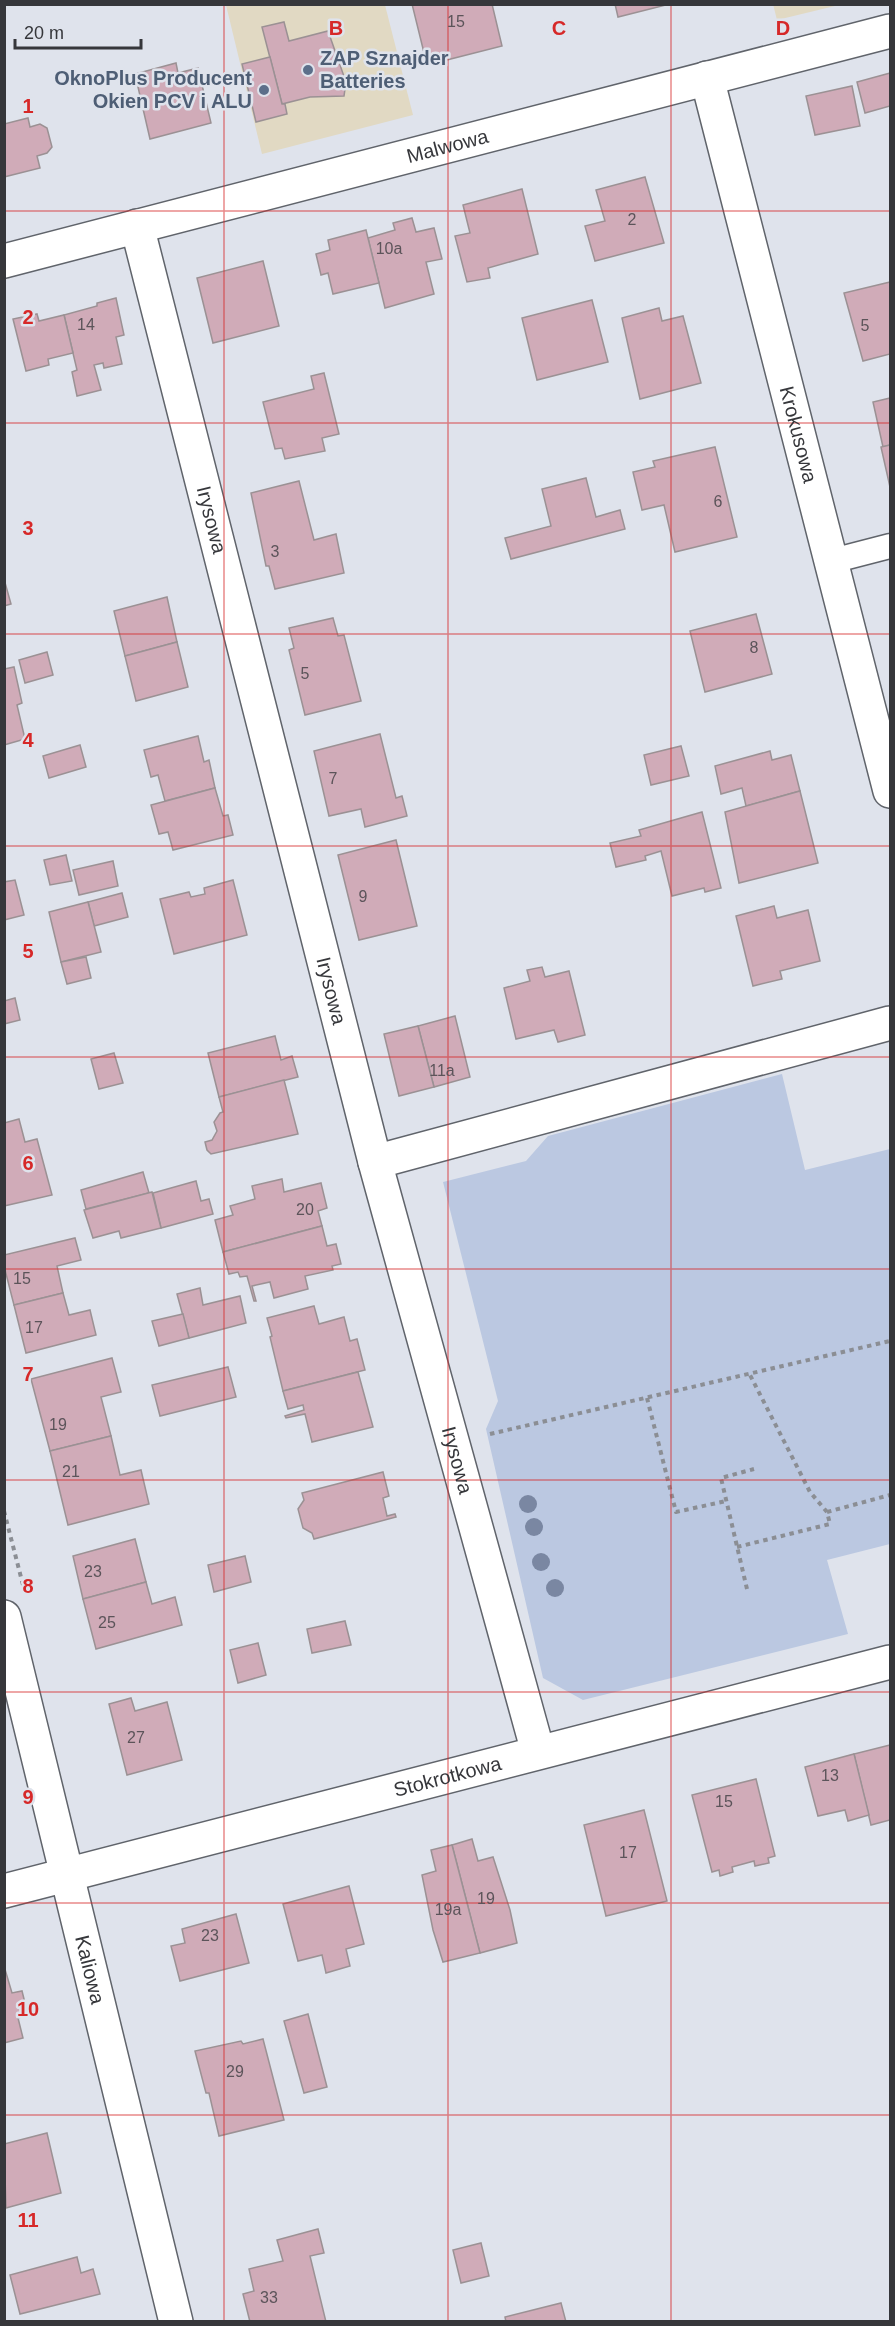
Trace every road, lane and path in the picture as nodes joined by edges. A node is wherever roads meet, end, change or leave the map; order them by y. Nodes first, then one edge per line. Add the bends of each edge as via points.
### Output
1 (891, 31) edge
2 (707, 78) junction
3 (137, 226) junction
4 (4, 261) edge
5 (891, 546) edge
6 (832, 561) junction
7 (891, 791) edge
8 (891, 1023) edge
9 (375, 1162) junction
10 (891, 1341) edge
11 (749, 1373) junction
12 (647, 1397) junction
13 (452, 1443) junction
14 (754, 1469) dead end
15 (891, 1495) edge
16 (726, 1501) junction
17 (4, 1511) edge
18 (827, 1512) junction
19 (737, 1547) junction
20 (747, 1589) dead end
21 (24, 1590) dead end
22 (4, 1617) edge
23 (891, 1662) edge
24 (538, 1752) junction
25 (68, 1874) junction
26 (4, 1891) edge
27 (176, 2322) edge

1 - 2 street, Malwowa
2 - 3 street, Malwowa
2 - 6 street, Krokusowa
3 - 4 street, Malwowa
3 - 9 street, Irysowa
5 - 6 lane
6 - 7 street, Krokusowa
8 - 9 street
9 - 13 street, Irysowa
10 - 11 path
11 - 12 path
11 - 18 path via 810,1492
12 - 13 path
12 - 16 path via 676,1512
13 - 24 street, Irysowa
14 - 16 path via 721,1478
15 - 18 path
16 - 19 path
17 - 21 path
18 - 19 path via 830,1524
19 - 20 path
22 - 25 street, Kaliowa
23 - 24 street, Stokrotkowa
24 - 25 street, Stokrotkowa
25 - 26 street, Stokrotkowa
25 - 27 street, Kaliowa

